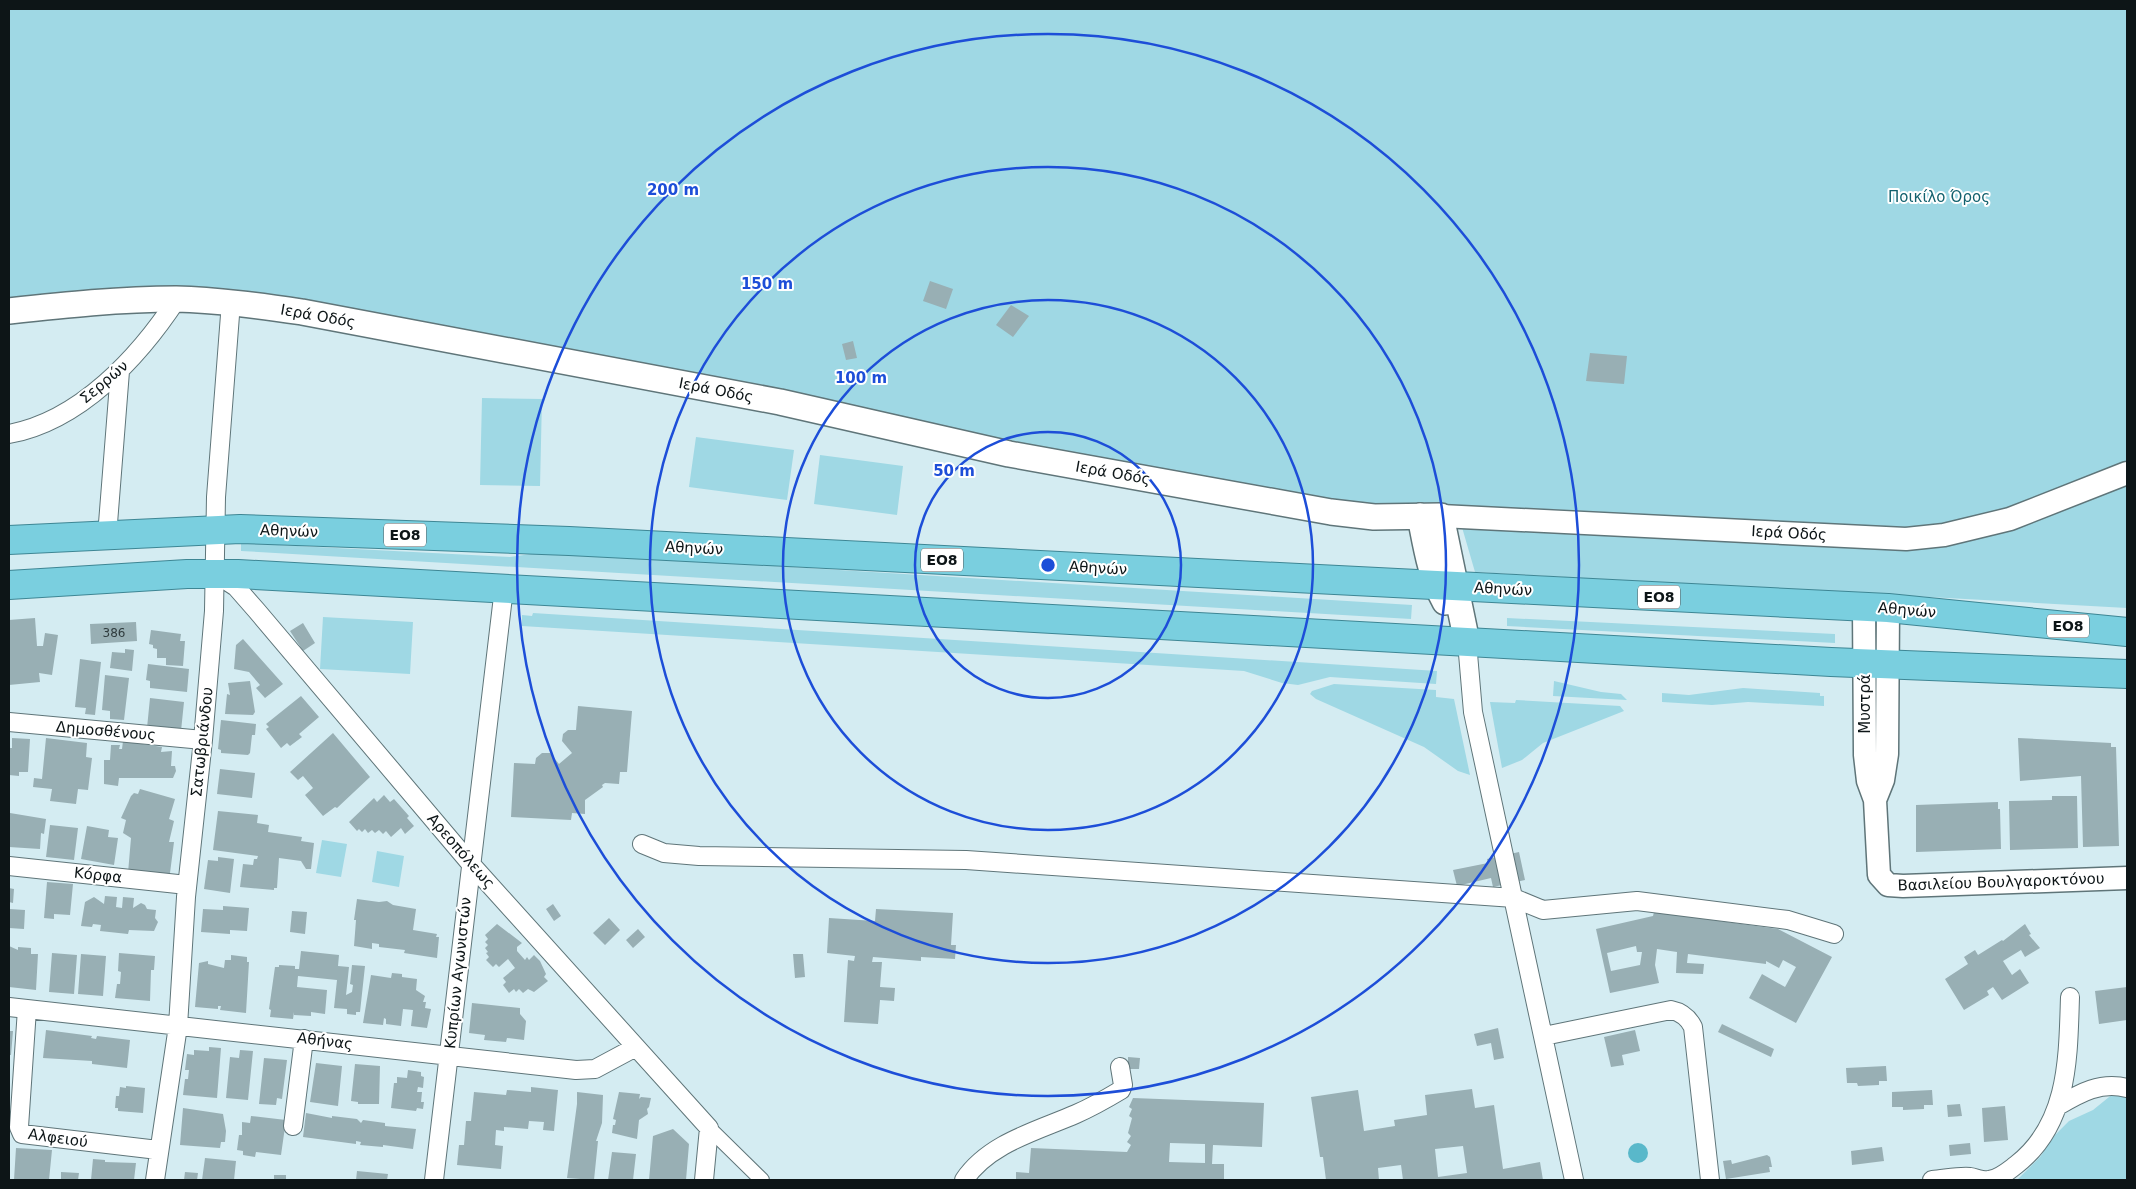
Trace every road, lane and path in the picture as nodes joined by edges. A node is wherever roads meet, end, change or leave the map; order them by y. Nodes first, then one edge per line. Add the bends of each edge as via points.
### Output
1 (177, 299) junction
2 (230, 302) junction
3 (9, 311) edge
4 (120, 371) junction
5 (9, 434) edge
6 (2127, 473) edge
7 (1430, 516) junction
8 (216, 530) junction
9 (107, 536) junction
10 (9, 540) edge
11 (215, 573) junction
12 (9, 585) edge
13 (1445, 586) junction
14 (504, 588) junction
15 (1876, 608) junction
16 (2127, 632) edge
17 (1467, 642) junction
18 (1876, 665) junction
19 (2127, 674) edge
20 (9, 722) edge
21 (203, 740) junction
22 (642, 844) dead end
23 (470, 863) junction
24 (9, 866) edge
25 (1879, 875) joint
26 (2127, 878) edge
27 (187, 885) junction
28 (1514, 898) junction
29 (1834, 934) dead end
30 (2070, 997) dead end
31 (9, 1007) edge
32 (27, 1009) junction
33 (178, 1026) junction
34 (1544, 1036) junction
35 (304, 1038) junction
36 (636, 1047) junction
37 (449, 1057) junction
38 (1120, 1067) dead end
39 (2127, 1088) edge
40 (2058, 1106) junction
41 (293, 1126) dead end
42 (708, 1128) junction
43 (158, 1150) junction
44 (155, 1180) edge
45 (434, 1180) edge
46 (704, 1180) edge
47 (762, 1180) edge
48 (964, 1180) edge
49 (1574, 1180) edge
50 (1710, 1180) edge
51 (1932, 1180) edge

1 - 2 main road, Ιερά Οδός
1 - 3 main road, Ιερά Οδός
1 - 4 street, Σερρών via 148,340
2 - 7 main road, Ιερά Οδός via 302,312 770,400 1009,454 1312,509 1374,516
2 - 8 street, Σατωβριάνδου
4 - 5 street, Σερρών via 69,411 45,424
4 - 9 street
6 - 7 street, Ιερά Οδός via 2010,519 1944,535 1906,539
7 - 13 main road
8 - 9 highway, Αθηνών / ΕΟ8
8 - 11 street, Σατωβριάνδου
8 - 13 highway, Αθηνών / ΕΟ8 via 569,541
9 - 10 highway, Αθηνών / ΕΟ8
11 - 12 highway
11 - 14 highway
11 - 21 street, Σατωβριάνδου
11 - 23 street, Αρεοπόλεως via 236,587
13 - 15 highway, Αθηνών / ΕΟ8
13 - 17 main road
14 - 17 highway
14 - 23 street, Κυπρίων Αγωνιστών
15 - 16 highway, Αθηνών / ΕΟ8
15 - 18 street, Μυστρά
17 - 18 highway
17 - 28 street via 1473,712
18 - 19 highway
18 - 25 street, Μυστρά via 1865,755 1868,781 1875,800
20 - 21 street, Δημοσθένους
21 - 27 street, Σατωβριάνδου
22 - 28 street via 664,853 699,856 966,860
23 - 36 street, Αρεοπόλεως
23 - 37 street, Κυπρίων Αγωνιστών
24 - 27 street, Κόρφα
25 - 26 street, Βασιλείου Βουλγαροκτόνου via 1888,884 1903,886
27 - 33 street, Σατωβριάνδου
28 - 29 street via 1543,910 1637,901 1682,906 1788,920
28 - 34 street
30 - 40 street via 2068,1063
31 - 32 street, Αθήνας
32 - 33 street, Αθήνας
32 - 43 street, Αλφειού via 19,1127 22,1134
33 - 35 street, Αθήνας
33 - 43 street, Σατωβριάνδου
34 - 49 street
34 - 50 street via 1670,1010 1678,1011 1689,1020 1693,1027
35 - 37 street, Αθήνας
35 - 41 street
36 - 37 street, Αθήνας via 595,1069 576,1070
36 - 42 street, Αρεοπόλεως
37 - 45 street, Κυπρίων Αγωνιστών
38 - 48 street via 1121,1090 1076,1114 1017,1137 986,1158
39 - 40 street via 2104,1086 2082,1092
40 - 51 street via 2044,1135 2004,1174 1990,1180 1969,1177
42 - 46 street
42 - 47 street
43 - 44 street, Σατωβριάνδου

